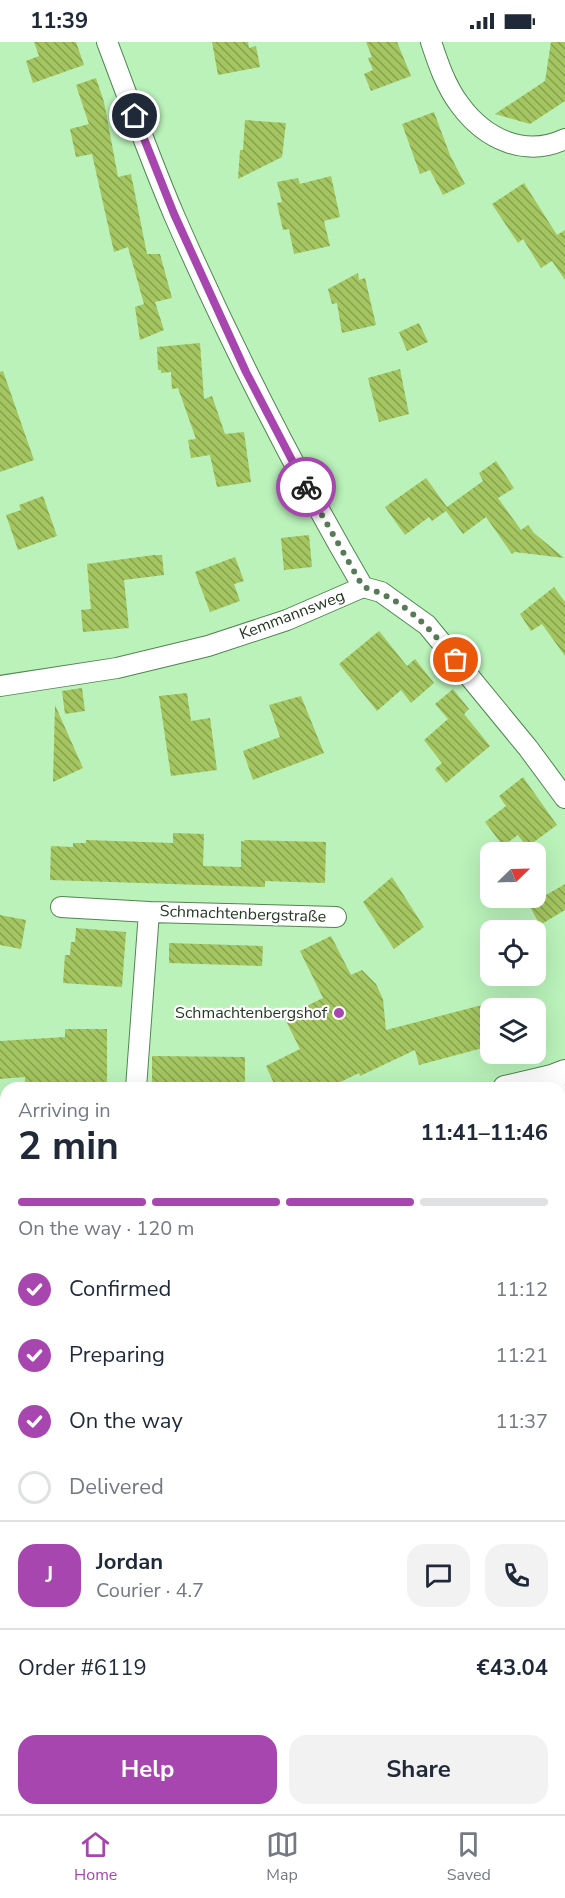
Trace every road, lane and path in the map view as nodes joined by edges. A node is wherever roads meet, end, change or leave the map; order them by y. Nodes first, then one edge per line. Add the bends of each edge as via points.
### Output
1 (107, 42) edge
2 (431, 42) edge
3 (565, 139) edge
4 (363, 587) junction
5 (0, 686) edge
6 (565, 798) edge
7 (61, 907) dead end
8 (149, 912) junction
9 (336, 917) dead end
10 (136, 1082) edge

1 - 4 street via 174,214 246,372
2 - 3 street via 459,105 484,130 504,141 530,147
4 - 5 street, Kemmannsweg via 287,620 208,646 117,668
4 - 6 street, Kemmannsweg via 381,592 427,626
7 - 8 street, Schmachtenbergstraße
8 - 9 street, Schmachtenbergstraße
8 - 10 street, Schmachtenbergstraße

